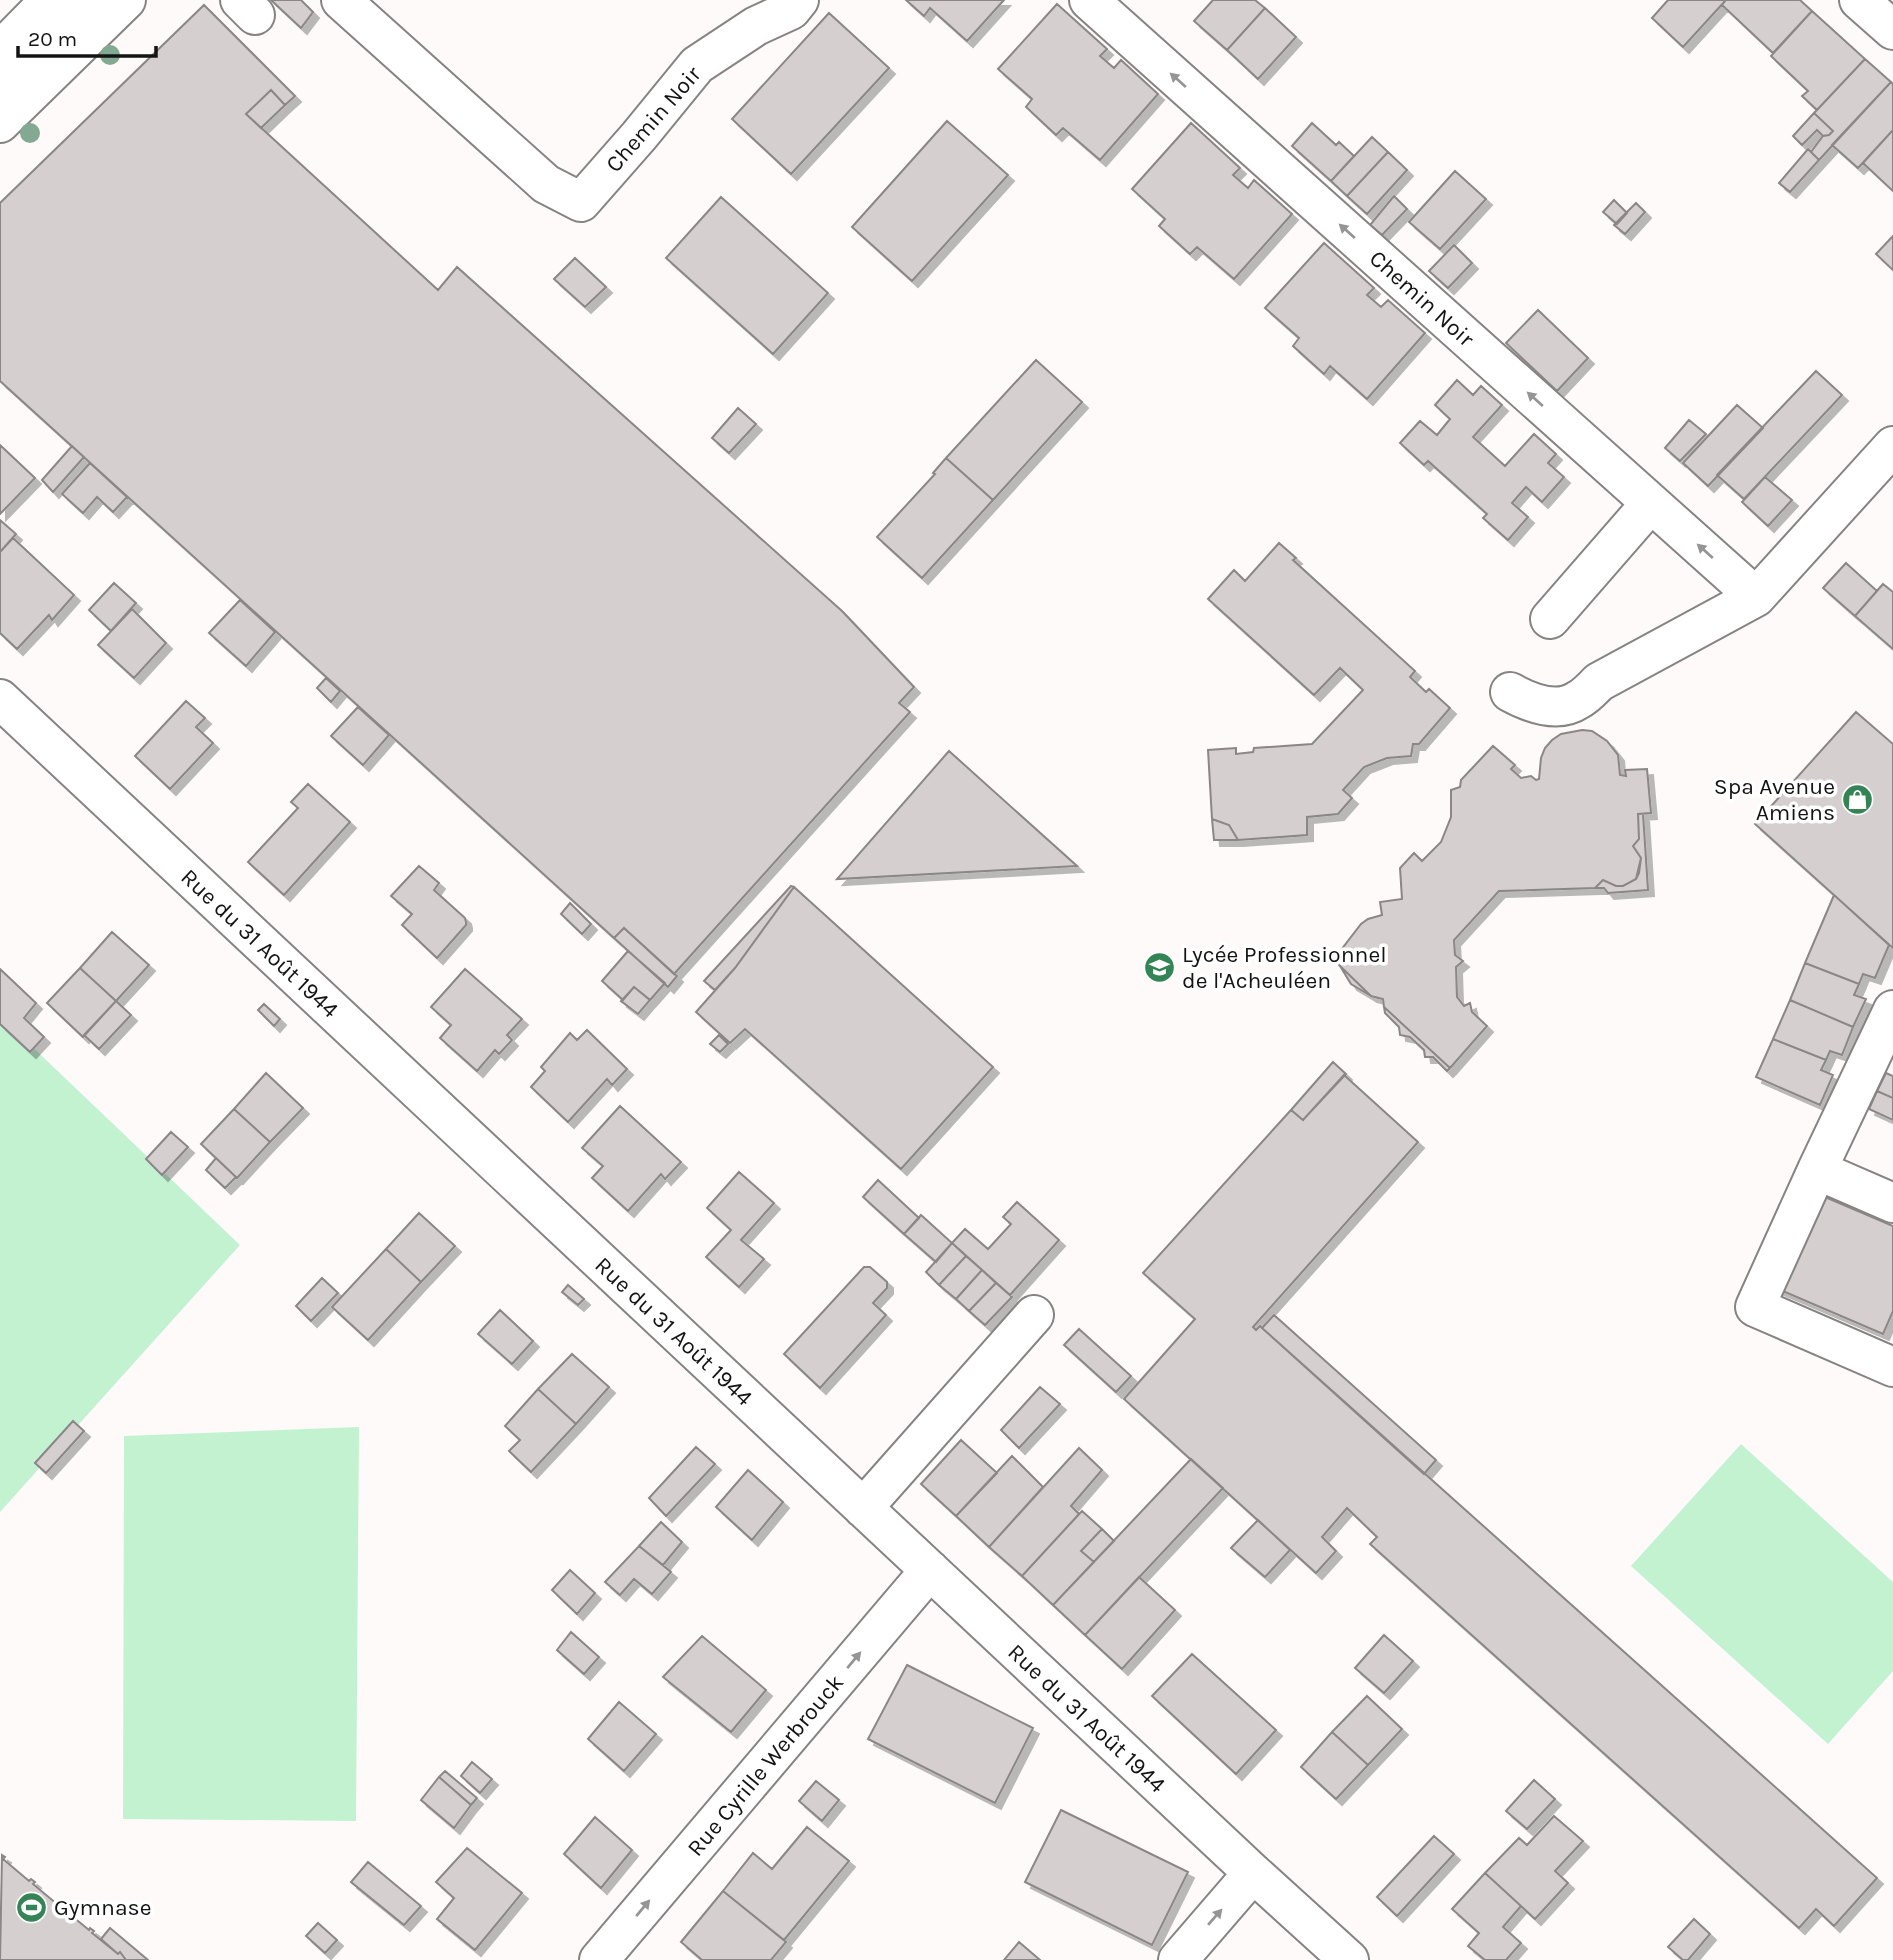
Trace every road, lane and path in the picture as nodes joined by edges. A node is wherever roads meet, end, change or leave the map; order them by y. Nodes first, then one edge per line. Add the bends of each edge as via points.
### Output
1 (50, 0) edge
2 (96, 0) edge
3 (126, 0) edge
4 (341, 0) edge
5 (799, 0) edge
6 (1089, 0) edge
7 (1859, 0) edge
8 (1893, 30) edge
9 (0, 51) edge
10 (0, 93) edge
11 (0, 123) edge
12 (1893, 446) edge
13 (1651, 503) junction
14 (1756, 597) junction
15 (1550, 619) dead end
16 (1510, 692) dead end
17 (0, 699) edge
18 (1893, 1010) edge
19 (1817, 1170) junction
20 (1893, 1203) edge
21 (1034, 1315) dead end
22 (1893, 1367) edge
23 (863, 1508) junction
24 (930, 1570) junction
25 (1253, 1873) junction
26 (599, 1960) edge
27 (1178, 1960) edge
28 (1349, 1960) edge

1 - 9 street
2 - 10 street
3 - 11 street
4 - 5 street, Chemin Noir via 546,184 580,202 697,65 756,26 791,10
13 -> 6 street, Chemin Noir
7 - 8 street
12 - 14 street
14 -> 13 street, Chemin Noir
13 - 15 street
14 - 16 street via 1599,682 1578,701 1557,707 1530,703
17 - 23 street, Rue du 31 Août 1944
18 - 19 street
19 - 20 street
19 - 22 street via 1755,1307
21 - 23 street
23 - 24 street, Rue du 31 Août 1944
24 - 25 street, Rue du 31 Août 1944
26 -> 24 street, Rue Cyrille Werbrouck
27 -> 25 street
25 - 28 street, Rue du 31 Août 1944

